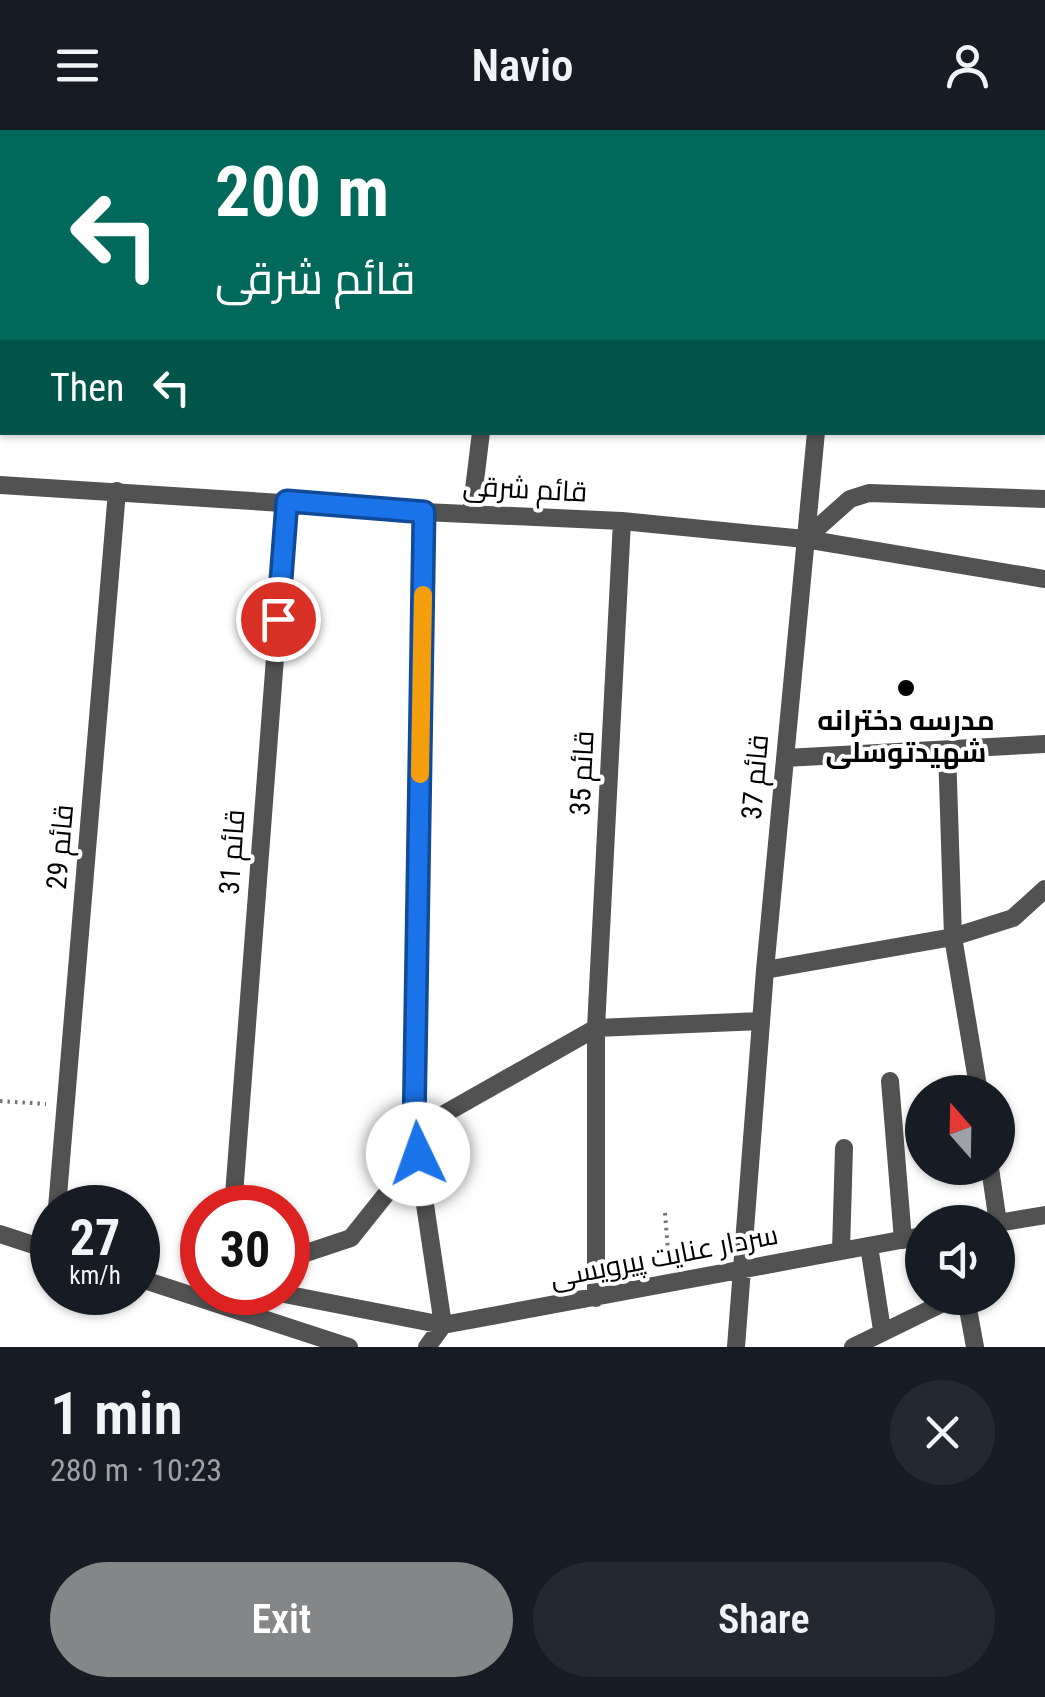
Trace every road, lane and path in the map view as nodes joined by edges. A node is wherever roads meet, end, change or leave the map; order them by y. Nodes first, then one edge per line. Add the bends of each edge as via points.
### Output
1 (480, 435) edge
2 (816, 435) edge
3 (0, 486) edge
4 (117, 491) junction
5 (1045, 499) edge
6 (287, 501) junction
7 (424, 512) junction
8 (471, 514) junction
9 (622, 521) junction
10 (804, 539) junction
11 (1045, 579) edge
12 (1045, 744) edge
13 (947, 750) junction
14 (785, 758) junction
15 (1045, 889) edge
16 (953, 937) junction
17 (766, 970) junction
18 (761, 1021) junction
19 (596, 1028) junction
20 (976, 1075) edge
21 (890, 1081) dead end
22 (0, 1101) edge
23 (66, 1106) junction
24 (414, 1131) junction
25 (844, 1148) dead end
26 (418, 1154) junction
27 (59, 1185) edge
28 (235, 1185) edge
29 (665, 1214) dead end
30 (1045, 1215) edge
31 (1015, 1220) edge
32 (0, 1234) edge
33 (903, 1240) joint
34 (30, 1244) edge
35 (869, 1246) junction
36 (841, 1250) junction
37 (310, 1252) edge
38 (745, 1268) junction
39 (670, 1283) junction
40 (160, 1285) edge
41 (596, 1298) junction
42 (310, 1299) edge
43 (920, 1315) edge
44 (969, 1315) edge
45 (442, 1325) junction
46 (882, 1330) junction
47 (349, 1347) edge
48 (427, 1347) edge
49 (736, 1347) edge
50 (853, 1347) edge
51 (976, 1347) edge

1 - 8 street
2 - 10 street, قائم 37
3 - 4 street, قائم شرقی
4 - 6 street, قائم شرقی
4 - 23 street, قائم 29
5 - 10 street via 869,493 850,499
6 - 7 street, قائم شرقی
6 - 28 street, قائم 31
7 - 8 street, قائم شرقی
7 - 24 street
8 - 9 street, قائم شرقی
9 - 10 street, قائم شرقی
9 - 19 street, قائم 35
10 - 11 street, قائم شرقی
10 - 14 street, قائم 37
12 - 13 street
13 - 14 street
13 - 16 street
14 - 17 street, قائم 37
15 - 16 street via 1012,918
16 - 17 street
16 - 20 street
17 - 18 street, قائم 37
18 - 19 street
18 - 38 street, قائم 37
19 - 24 street
19 - 41 street, قائم 35
21 - 33 street
22 - 23 path
23 - 27 street, قائم 29
24 - 26 street
25 - 36 street
26 - 37 street via 351,1238
26 - 45 street
29 - 39 path
30 - 31 street
32 - 34 street
33 - 35 street, سردار عنایت پیرویسی
35 - 36 street, سردار عنایت پیرویسی
35 - 46 street
36 - 38 street, سردار عنایت پیرویسی
38 - 39 street, سردار عنایت پیرویسی
38 - 49 street, قائم 37
39 - 41 street, سردار عنایت پیرویسی
40 - 47 street
41 - 45 street, سردار عنایت پیرویسی
42 - 45 street
43 - 46 street
44 - 51 street
45 - 48 street
46 - 50 street

